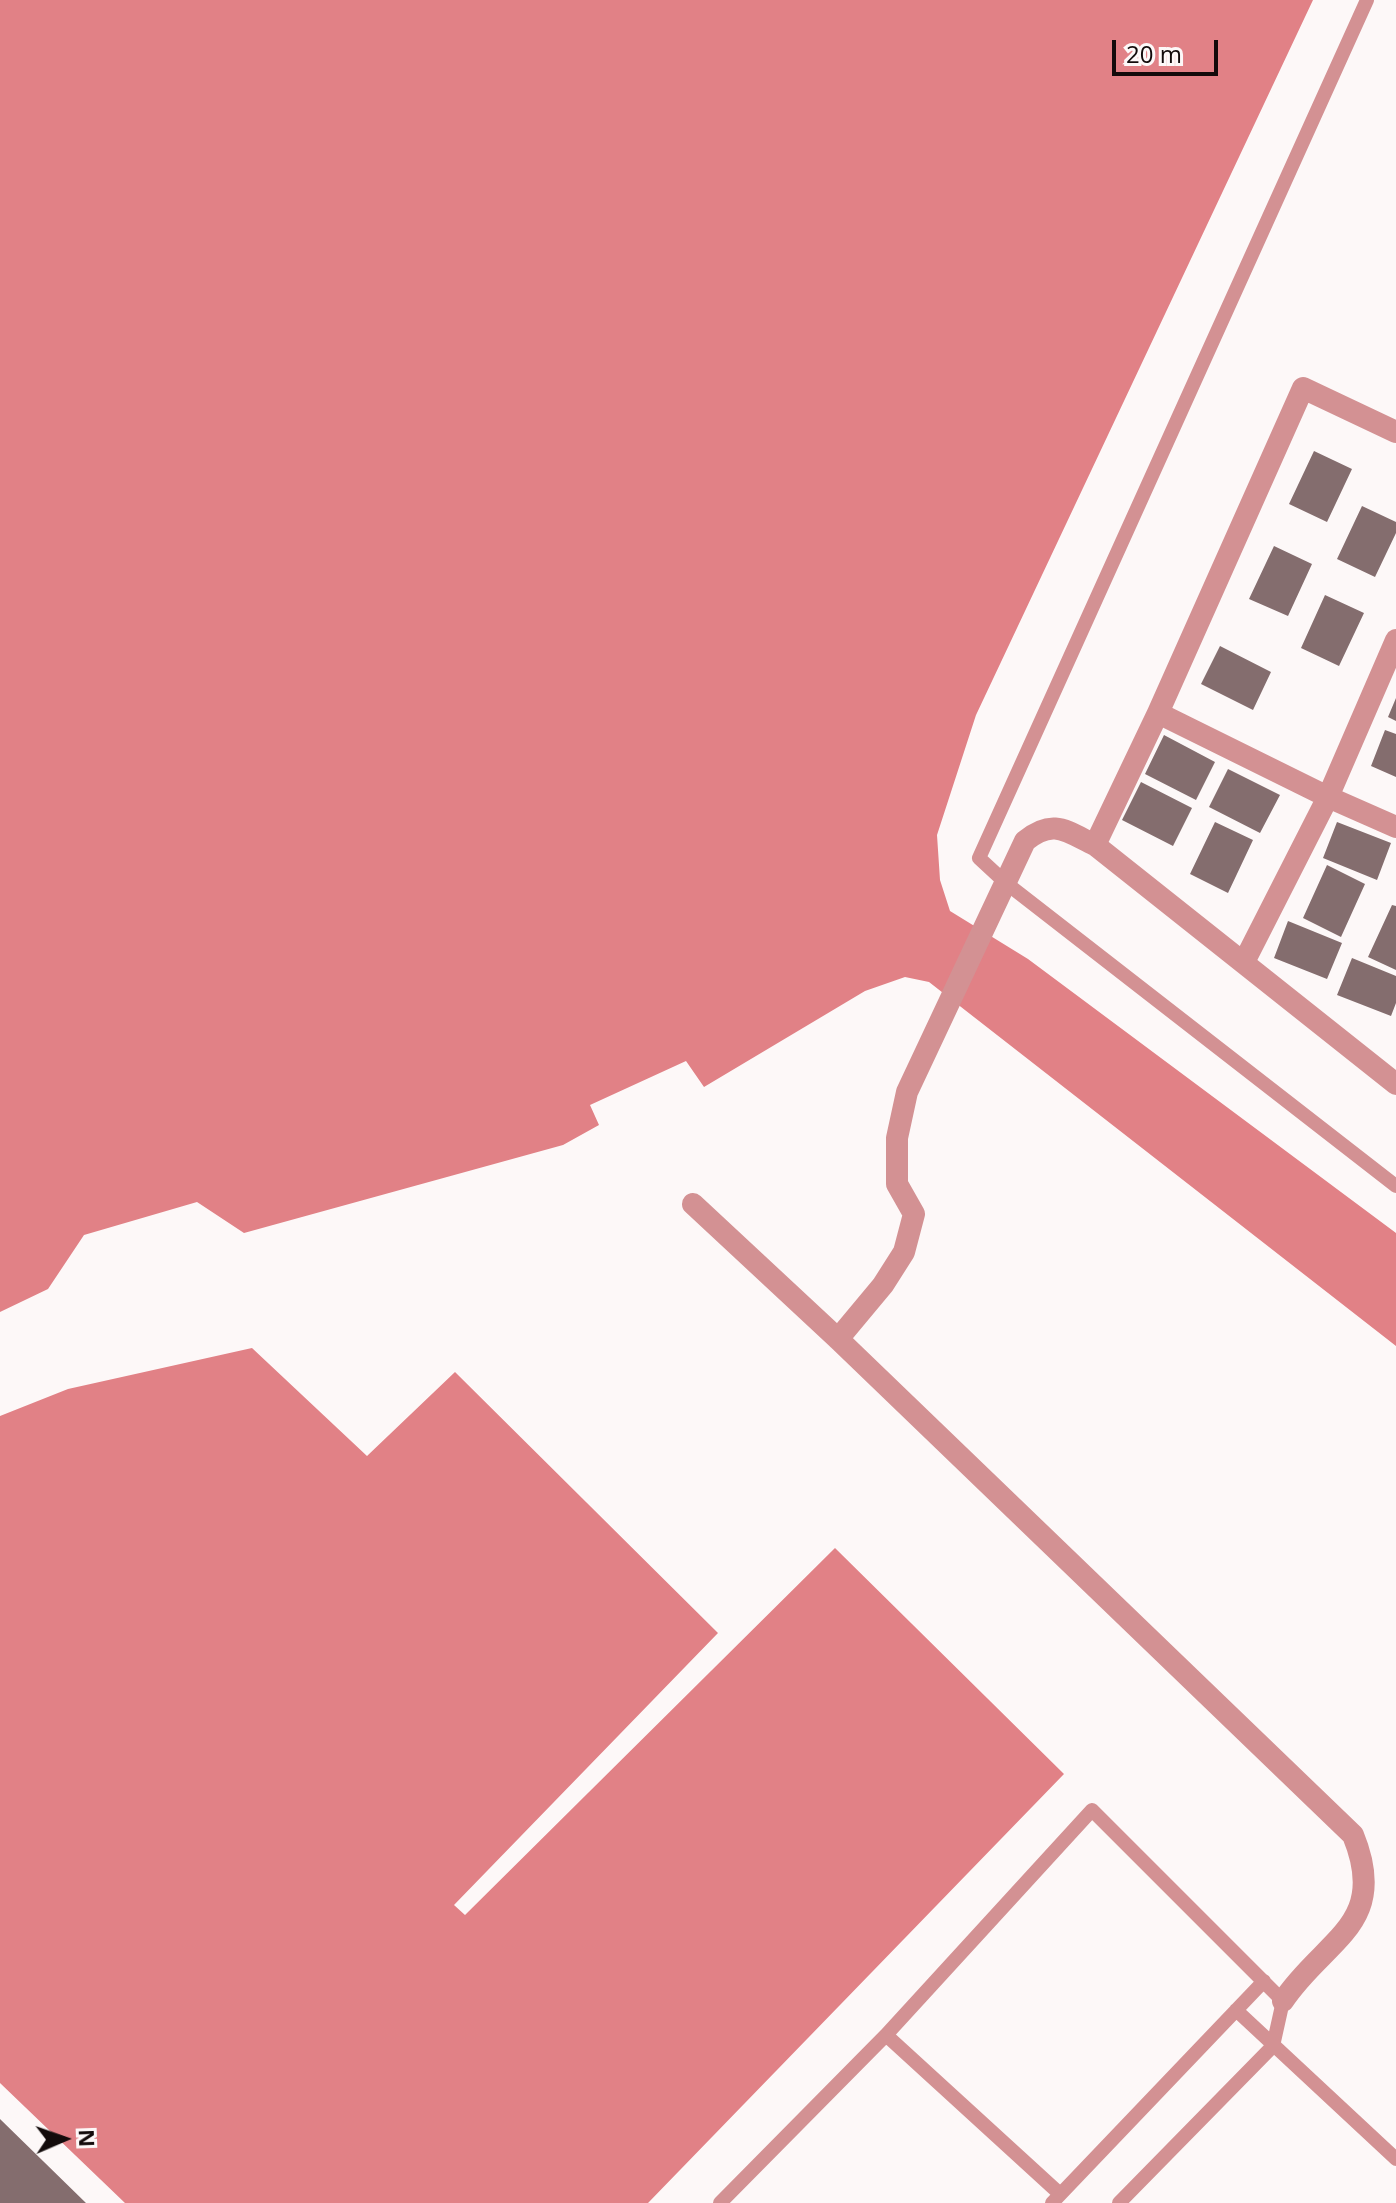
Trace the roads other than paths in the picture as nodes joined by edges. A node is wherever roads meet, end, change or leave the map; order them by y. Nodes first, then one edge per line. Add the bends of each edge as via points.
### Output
1 (1367, 0) edge
2 (1396, 432) edge
3 (1396, 640) edge
4 (1158, 713) junction
5 (1328, 797) junction
6 (1396, 827) edge
7 (1095, 845) junction
8 (1006, 883) junction
9 (1244, 962) junction
10 (1396, 1084) edge
11 (1396, 1186) edge
12 (693, 1204) dead end
13 (838, 1339) junction
14 (1264, 1981) junction
15 (1283, 2001) junction
16 (1236, 2010) junction
17 (886, 2035) junction
18 (1273, 2046) junction
19 (1396, 2159) edge
20 (1056, 2199) edge
21 (720, 2203) edge
22 (1119, 2203) edge

1 - 8 lane via 979,858
2 - 4 street via 1303,388
3 - 5 street
4 - 5 street
4 - 7 street
5 - 6 street
5 - 9 street
7 - 8 street via 1061,829 1040,829 1025,841
7 - 9 street
8 - 11 lane
8 - 13 street via 907,1092 897,1138 897,1184 914,1214 904,1252
9 - 10 street
12 - 13 street
13 - 15 street via 1353,1835 1365,1890 1356,1916
14 - 15 lane
14 - 16 lane
14 - 17 lane via 1092,1810
15 - 18 lane
16 - 18 lane
16 - 20 lane
17 - 20 lane
17 - 21 lane
18 - 19 lane
18 - 22 lane

